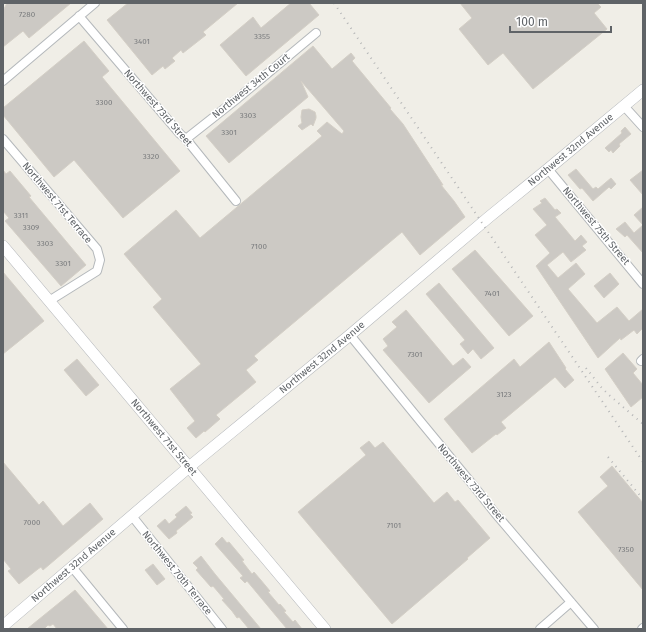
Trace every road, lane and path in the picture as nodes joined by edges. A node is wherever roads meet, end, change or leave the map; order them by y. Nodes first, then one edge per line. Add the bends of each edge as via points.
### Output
1 (96, 3) edge
2 (79, 16) junction
3 (316, 33) dead end
4 (3, 81) edge
5 (643, 90) edge
6 (624, 106) junction
7 (643, 127) edge
8 (3, 139) edge
9 (186, 139) junction
10 (548, 169) junction
11 (236, 202) dead end
12 (3, 246) edge
13 (643, 284) edge
14 (49, 301) junction
15 (350, 335) junction
16 (189, 467) junction
17 (132, 516) junction
18 (72, 567) junction
19 (571, 602) junction
20 (4, 626) edge
21 (123, 629) edge
22 (222, 629) edge
23 (325, 629) edge
24 (540, 629) edge
25 (594, 629) edge

1 - 2 street
2 - 4 street
2 - 9 street, Northwest 73rd Street
3 - 9 street, Northwest 34th Court
5 - 6 main road, Northwest 32nd Avenue
6 - 7 street
6 - 10 main road, Northwest 32nd Avenue
8 - 14 street, Northwest 71st Terrace via 97,249 100,260 97,271
9 - 11 street, Northwest 73rd Street
10 - 13 street, Northwest 75th Street
10 - 15 main road, Northwest 32nd Avenue
12 - 14 main road, Northwest 71st Street
14 - 16 main road, Northwest 71st Street
15 - 16 main road, Northwest 32nd Avenue
15 - 19 street, Northwest 73rd Street
16 - 17 main road, Northwest 32nd Avenue
16 - 23 main road, Northwest 71st Street
17 - 18 main road, Northwest 32nd Avenue
17 - 22 street, Northwest 70th Terrace
18 - 20 main road, Northwest 32nd Avenue
18 - 21 street
19 - 24 street
19 - 25 street, Northwest 73rd Street

